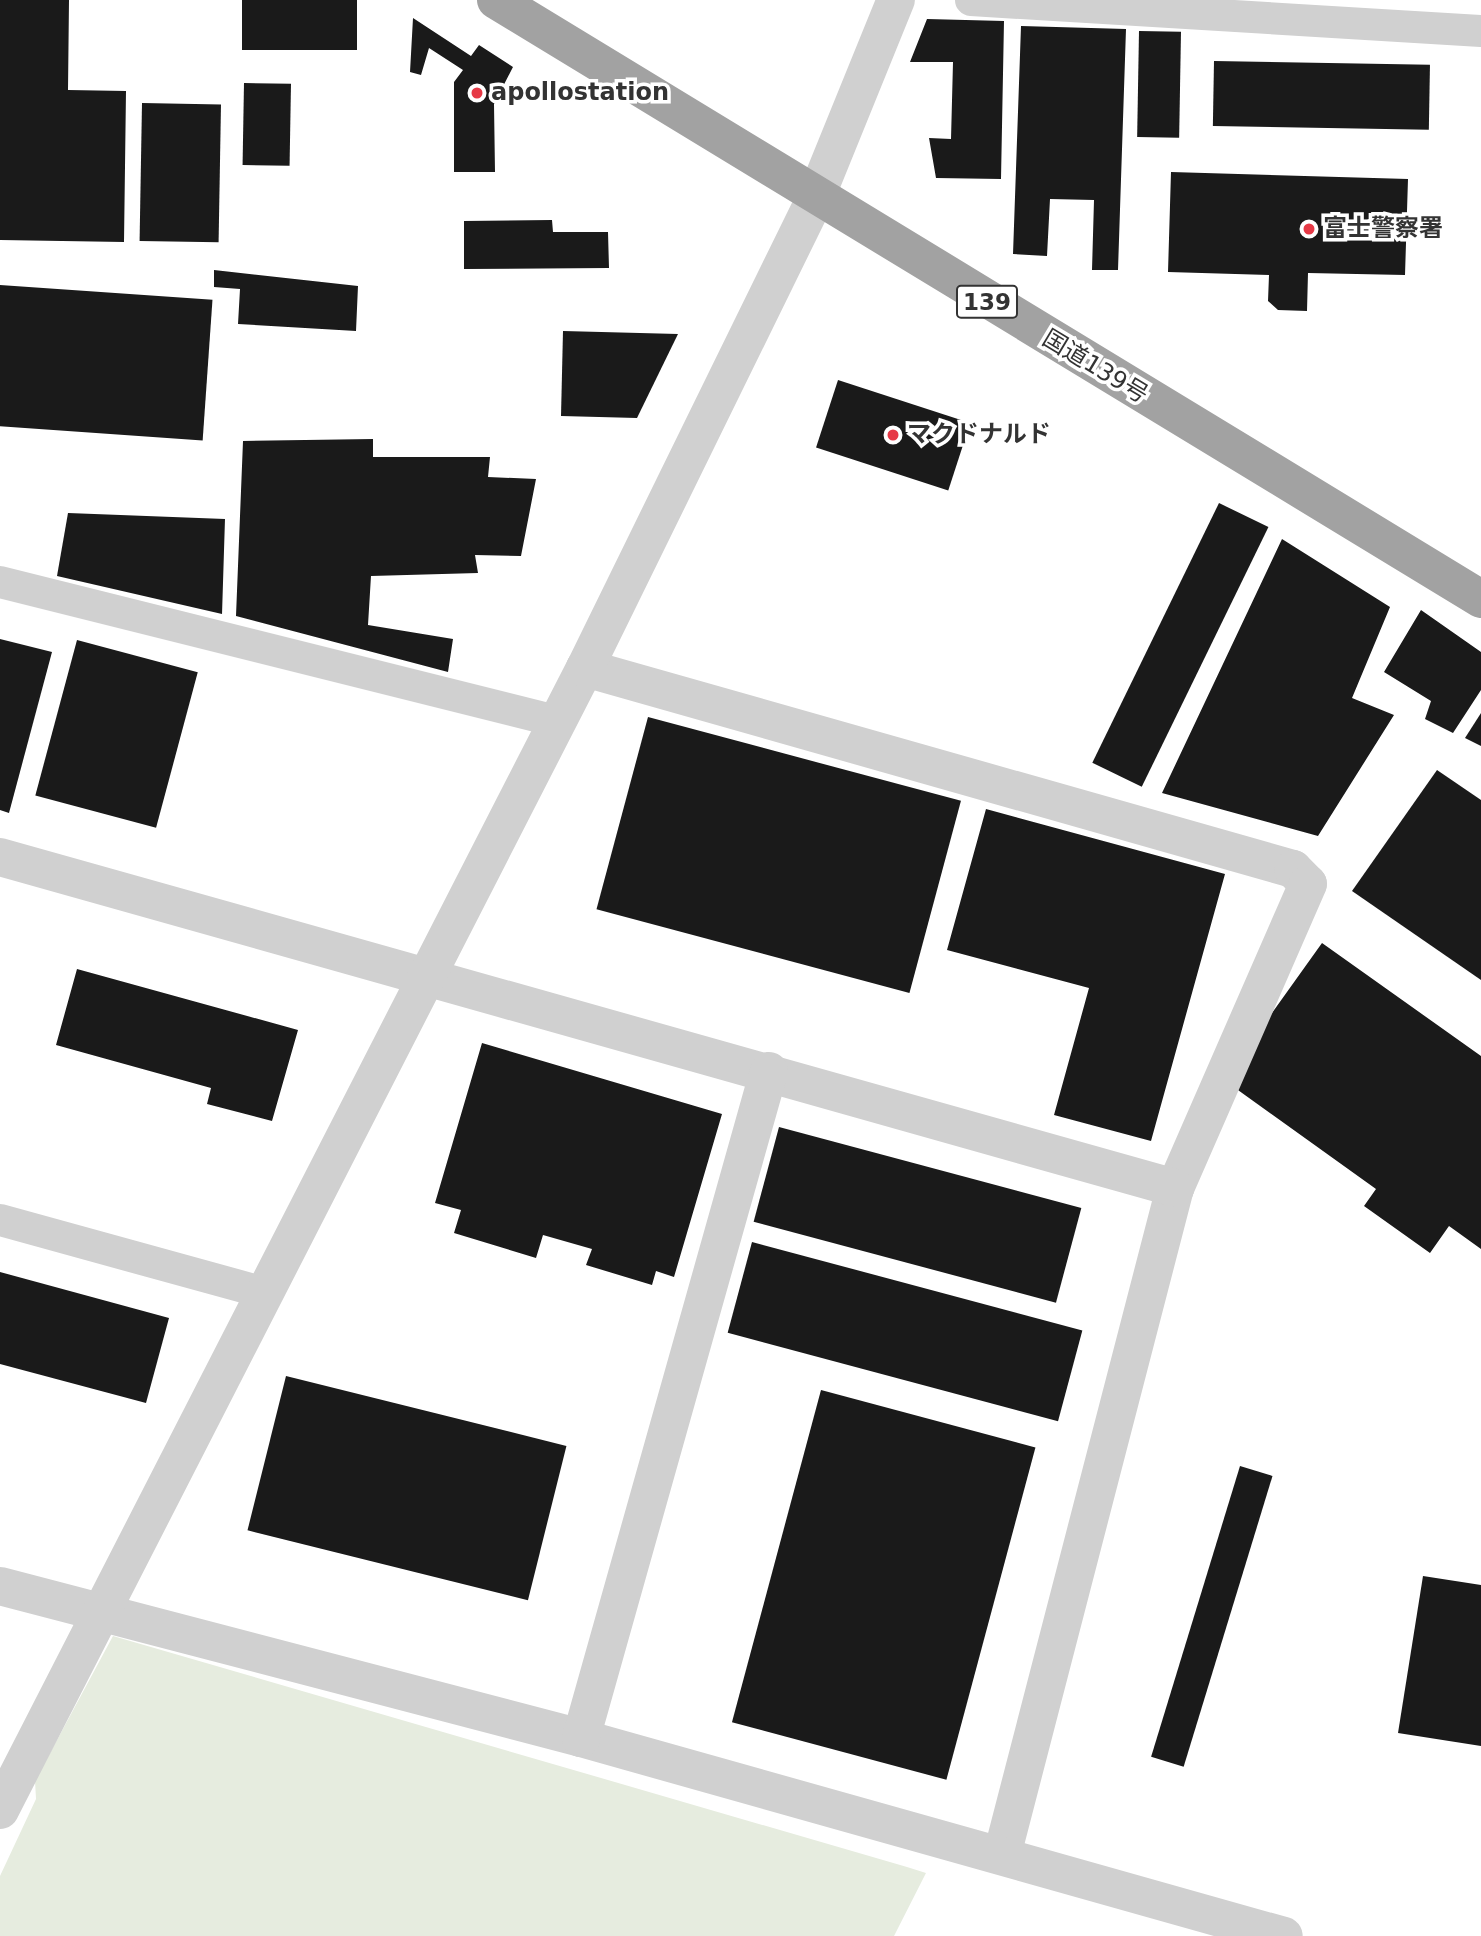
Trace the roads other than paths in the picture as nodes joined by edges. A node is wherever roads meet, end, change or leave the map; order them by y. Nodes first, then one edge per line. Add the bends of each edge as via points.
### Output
1 (496, 0) edge
2 (896, 0) edge
3 (971, 0) edge
4 (1481, 31) edge
5 (815, 199) junction
6 (0, 582) edge
7 (1481, 599) edge
8 (584, 668) junction
9 (556, 721) junction
10 (0, 857) edge
11 (421, 978) junction
12 (769, 1071) junction
13 (1175, 1188) junction
14 (0, 1220) edge
15 (261, 1292) junction
16 (0, 1586) edge
17 (100, 1613) junction
18 (581, 1738) junction
19 (0, 1810) edge
20 (1002, 1855) junction
21 (1284, 1936) edge

1 - 5 highway, 国道139号 / 139
2 - 5 street
3 - 4 street
5 - 7 highway, 国道139号 / 139
5 - 8 street
6 - 9 street
8 - 9 street
8 - 13 street via 1293,869 1308,884
9 - 11 street
10 - 11 street
11 - 12 street
11 - 15 street
12 - 13 street
12 - 18 street
13 - 20 street
14 - 15 street
15 - 17 street
16 - 17 street
17 - 18 street
17 - 19 street
18 - 20 street
20 - 21 street

